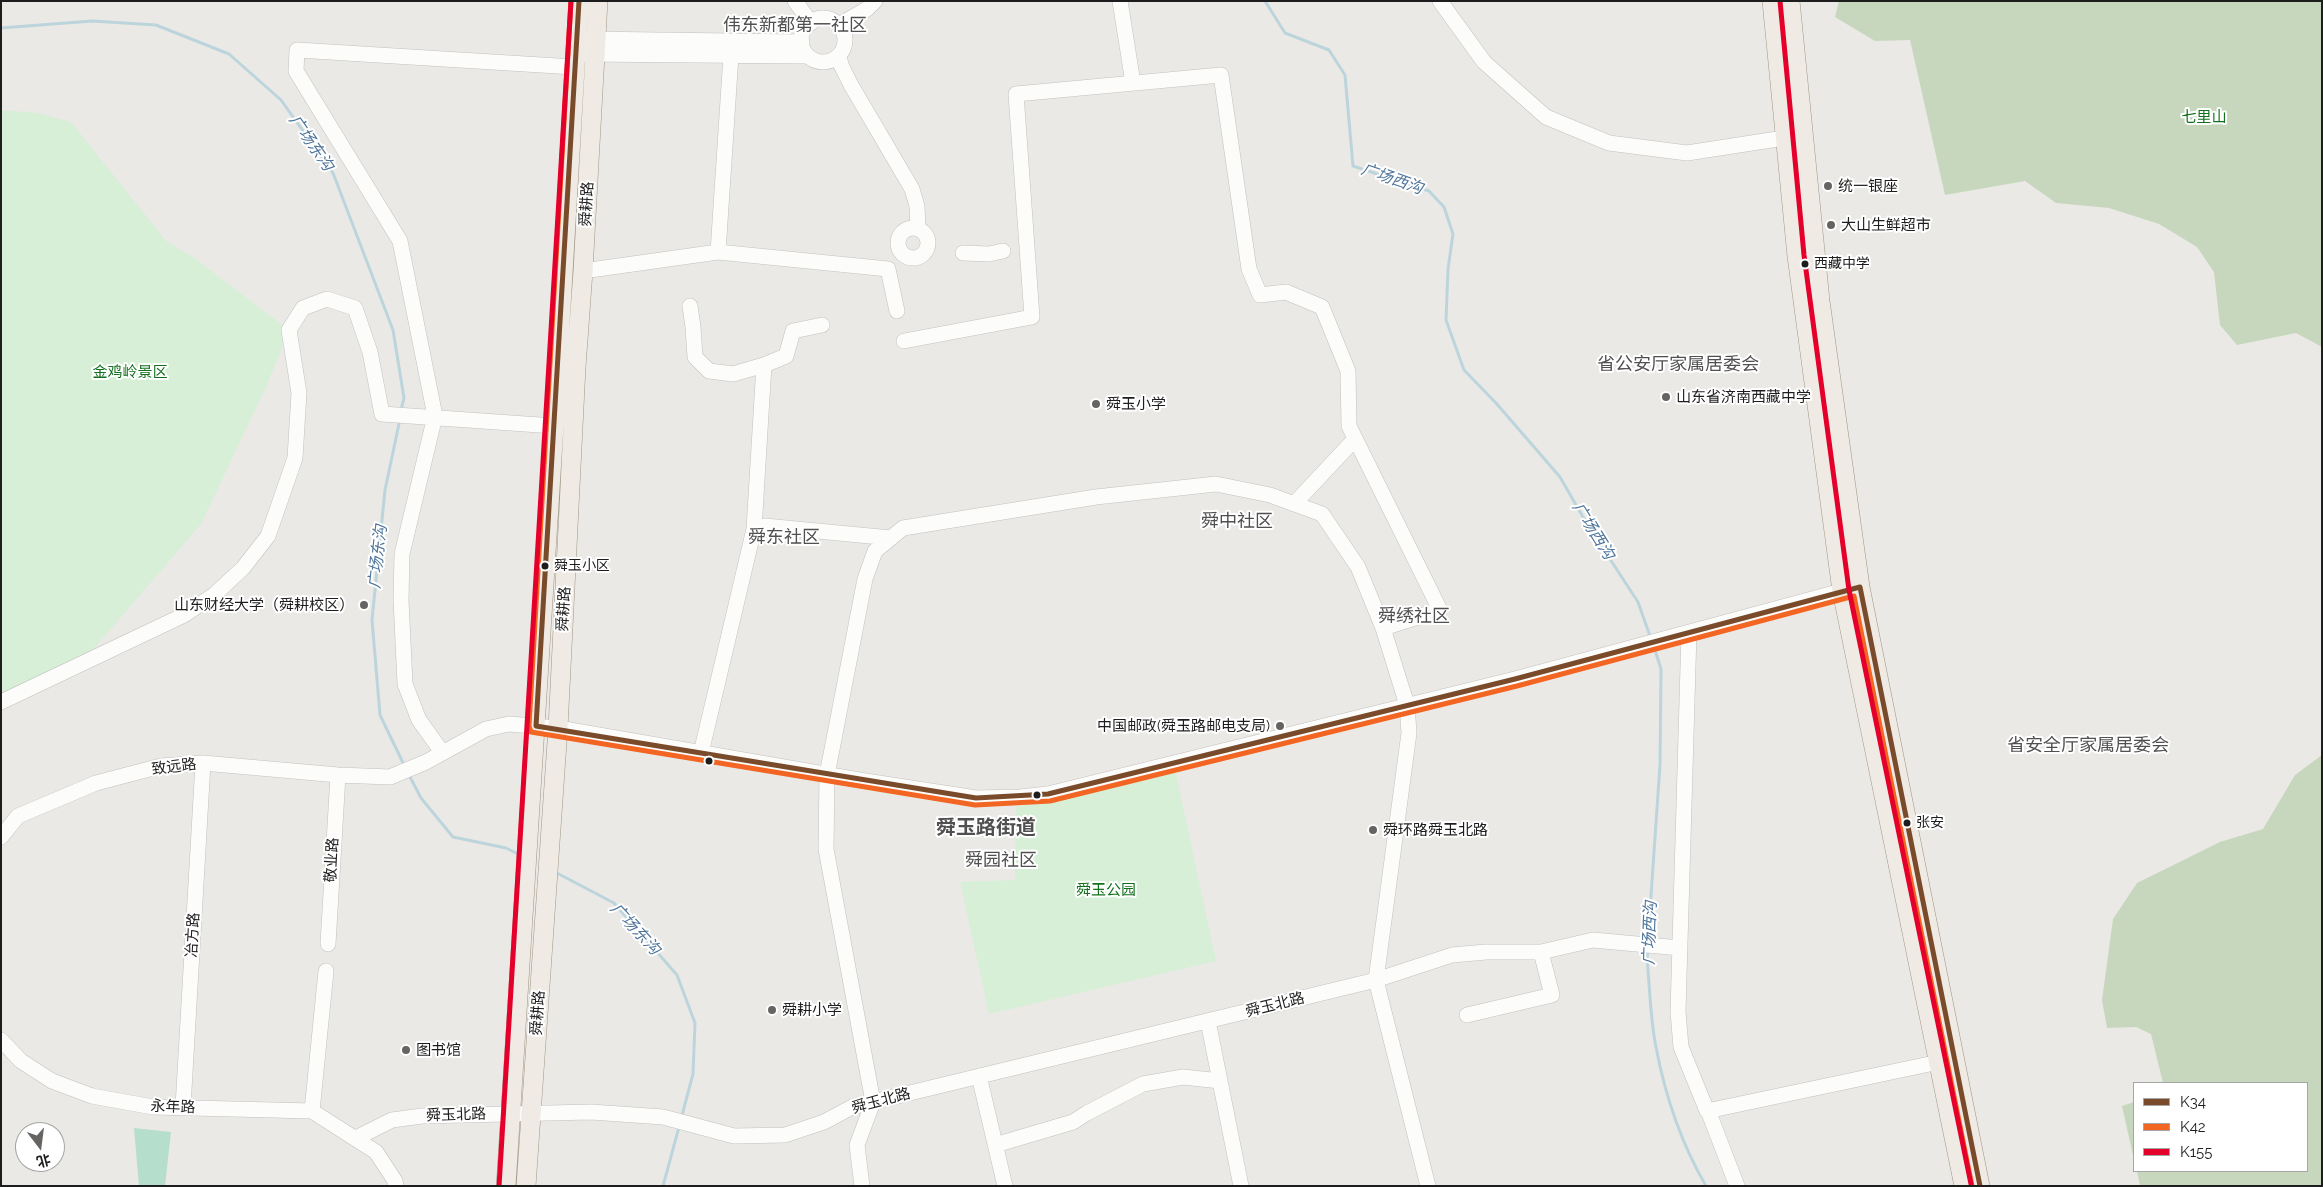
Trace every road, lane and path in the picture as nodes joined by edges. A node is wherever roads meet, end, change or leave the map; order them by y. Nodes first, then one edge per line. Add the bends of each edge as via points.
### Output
1 (579, 1) edge
2 (598, 1) edge
3 (795, 1) edge
4 (875, 1) edge
5 (1120, 1) edge
6 (1440, 1) edge
7 (1772, 1) edge
8 (1790, 1) edge
9 (811, 23) junction
10 (839, 25) junction
11 (802, 42) junction
12 (595, 47) junction
13 (575, 54) junction
14 (731, 55) junction
15 (808, 56) junction
16 (839, 56) junction
17 (1133, 83) junction
18 (1794, 136) junction
19 (918, 229) junction
20 (1003, 251) dead end
21 (718, 252) junction
22 (963, 253) dead end
23 (907, 257) junction
24 (888, 269) junction
25 (583, 271) junction
26 (690, 306) dead end
27 (897, 311) dead end
28 (822, 325) dead end
29 (904, 341) dead end
30 (764, 365) junction
31 (434, 416) junction
32 (554, 426) junction
33 (1355, 439) junction
34 (1294, 504) junction
35 (754, 529) junction
36 (891, 538) junction
37 (1860, 587) junction
38 (1842, 591) junction
39 (1383, 628) junction
40 (1689, 632) junction
41 (1, 702) edge
42 (1407, 705) junction
43 (536, 726) junction
44 (558, 728) junction
45 (442, 752) junction
46 (701, 753) junction
47 (204, 763) junction
48 (338, 775) junction
49 (827, 775) junction
50 (1, 837) edge
51 (328, 944) dead end
52 (1680, 948) junction
53 (1541, 952) junction
54 (326, 971) dead end
55 (1376, 980) junction
56 (1467, 1015) dead end
57 (1208, 1021) junction
58 (1, 1040) edge
59 (1939, 1062) junction
60 (979, 1076) junction
61 (1220, 1081) junction
62 (873, 1102) junction
63 (183, 1107) junction
64 (312, 1111) junction
65 (510, 1113) junction
66 (1709, 1113) dead end
67 (531, 1114) junction
68 (356, 1138) junction
69 (995, 1145) junction
70 (396, 1186) edge
71 (506, 1186) edge
72 (526, 1186) edge
73 (862, 1186) edge
74 (1005, 1186) edge
75 (1241, 1186) edge
76 (1428, 1186) edge
77 (1737, 1186) edge
78 (1964, 1186) edge
79 (1980, 1186) edge

1 - 13 main road, 舜耕路
2 - 12 main road, 舜耕路
3 - 9 street
4 - 10 street
5 - 17 street
6 - 18 street via 1484,62 1546,117 1609,143 1687,153
7 - 18 main road
8 - 18 main road
9 - 10 street via 825,19
9 - 11 street
10 - 16 street via 845,44
11 - 12 street
11 - 15 street
12 - 13 street
12 - 14 street
12 - 25 main road, 舜耕路
13 - 31 street via 296,50 296,71 400,241
13 - 32 main road, 舜耕路
14 - 15 street
14 - 21 street
15 - 16 street via 820,62
16 - 19 street via 851,85 912,189
17 - 29 street via 1016,94 1032,317
17 - 33 street via 1222,74 1248,269 1260,295 1286,292 1322,307 1348,371 1349,426
18 - 37 main road
18 - 38 main road via 1797,256
19 - 23 street via 908,229 900,236 900,250
19 - 23 street via 927,238 928,247 920,257
20 - 22 street
21 - 24 street
21 - 25 street
23 - 24 street
24 - 27 street
25 - 44 main road, 舜耕路
26 - 30 street via 695,357 709,371 733,374
28 - 30 street via 793,332 786,356
30 - 35 street
31 - 32 street
31 - 41 street via 382,414 370,352 355,308 327,299 303,308 289,330 299,393 295,458 268,536 243,568 214,595 184,615
31 - 45 street via 402,554 401,600 405,684 419,720
32 - 43 main road, 舜耕路
33 - 34 street
33 - 39 street via 1440,610
34 - 36 street via 1270,495 1216,484 1096,496 1021,508 903,528
34 - 39 street via 1322,514 1358,567
35 - 36 street via 765,526
35 - 46 street
36 - 49 street via 875,550 865,578
37 - 38 street, 致远路
37 - 79 main road
38 - 40 street, 致远路
38 - 59 main road
39 - 42 street
40 - 42 street, 致远路
40 - 52 street
42 - 49 street, 致远路 via 1048,794 976,798
42 - 55 street via 1409,733
43 - 44 street, 致远路
43 - 45 street, 致远路 via 509,724 486,729
43 - 65 main road, 舜耕路
44 - 46 street, 致远路
44 - 67 main road, 舜耕路
45 - 48 street, 致远路 via 390,777
46 - 49 street, 致远路
47 - 48 street, 致远路
47 - 50 street, 致远路 via 161,766 96,783 18,816
47 - 63 street, 冶方路
48 - 51 street, 敬业路
49 - 62 street via 826,849
52 - 53 street, 舜玉北路 via 1593,940
52 - 59 street via 1678,1012 1681,1046 1707,1111
53 - 55 street, 舜玉北路 via 1452,955
53 - 56 street via 1552,995
54 - 64 street
55 - 57 street, 舜玉北路
55 - 76 street
57 - 60 street, 舜玉北路
57 - 61 street
58 - 63 street, 永年路 via 21,1061 52,1081 92,1096 133,1105
59 - 78 main road
60 - 62 street, 舜玉北路
60 - 69 street
61 - 69 street via 1183,1077 1143,1084 1074,1122
61 - 75 street
62 - 67 street, 舜玉北路 via 852,1107 824,1122 785,1135 734,1136 663,1116 591,1112
62 - 73 street via 857,1145
63 - 64 street, 永年路
64 - 68 street, 永年路
65 - 67 street, 舜玉北路
65 - 68 street, 舜玉北路 via 392,1120
65 - 71 main road, 舜耕路
66 - 77 street
67 - 72 main road, 舜耕路
68 - 70 street, 永年路 via 376,1152
69 - 74 street

